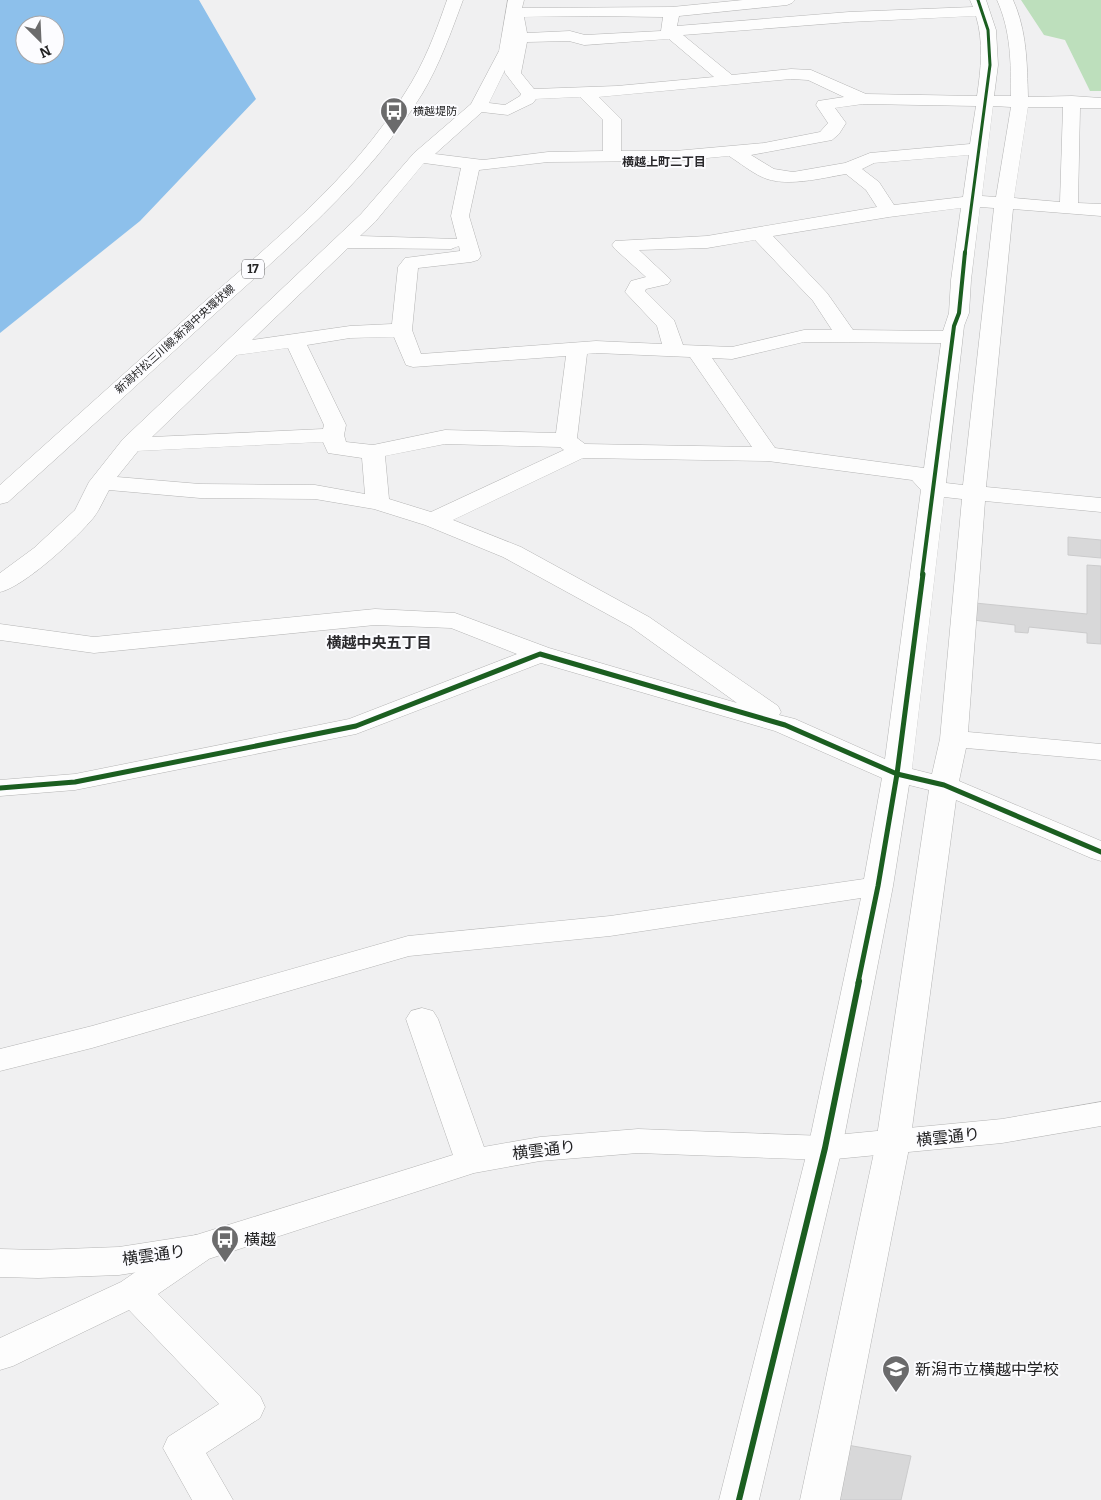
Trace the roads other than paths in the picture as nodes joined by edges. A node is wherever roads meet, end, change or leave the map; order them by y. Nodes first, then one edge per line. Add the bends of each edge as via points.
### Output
1 (455, 0) edge
2 (787, 0) edge
3 (1005, 0) edge
4 (980, 6) edge
5 (515, 7) edge
6 (672, 12) junction
7 (669, 31) junction
8 (515, 38) junction
9 (728, 79) junction
10 (584, 92) junction
11 (529, 94) junction
12 (863, 99) junction
13 (986, 101) junction
14 (1020, 101) junction
15 (1072, 101) junction
16 (1101, 103) edge
17 (478, 107) junction
18 (826, 136) junction
19 (979, 149) junction
20 (732, 151) junction
21 (612, 156) junction
22 (420, 157) junction
23 (870, 158) junction
24 (471, 165) junction
25 (850, 168) junction
26 (972, 201) junction
27 (1004, 203) junction
28 (1069, 208) junction
29 (1101, 210) edge
30 (888, 211) junction
31 (760, 234) junction
32 (342, 242) junction
33 (468, 243) junction
34 (402, 330) junction
35 (846, 335) junction
36 (953, 337) junction
37 (295, 341) junction
38 (577, 348) junction
39 (232, 349) junction
40 (674, 351) junction
41 (697, 352) junction
42 (333, 435) junction
43 (131, 444) junction
44 (572, 445) junction
45 (372, 452) junction
46 (768, 454) junction
47 (101, 482) junction
48 (932, 489) junction
49 (974, 494) junction
50 (0, 497) edge
51 (378, 503) junction
52 (1101, 505) edge
53 (433, 520) junction
54 (0, 585) edge
55 (0, 632) edge
56 (540, 654) junction
57 (785, 725) junction
58 (954, 739) junction
59 (1101, 752) edge
60 (897, 774) junction
61 (944, 785) junction
62 (0, 788) edge
63 (1101, 852) edge
64 (878, 886) junction
65 (422, 1019) dead end
66 (0, 1060) edge
67 (1101, 1114) edge
68 (893, 1143) junction
69 (825, 1148) junction
70 (472, 1161) junction
71 (196, 1249) junction
72 (0, 1263) edge
73 (134, 1292) junction
74 (0, 1354) edge
75 (213, 1500) edge
76 (739, 1500) edge
77 (820, 1500) edge

1 - 50 street, 新潟村松三川線;新潟中央環状線 / 17 via 447,30 425,73 396,120 364,162 302,225
2 - 6 street
3 - 14 street via 1019,51
4 - 7 street
4 - 13 street via 990,42
5 - 6 street
5 - 8 street
6 - 7 street
7 - 8 street via 668,35 584,40 570,36
7 - 9 street
8 - 11 street via 513,73
8 - 17 street
9 - 10 street
9 - 12 street via 811,75
10 - 11 street
10 - 21 street via 612,119
11 - 17 street via 527,99 508,110
12 - 13 street
12 - 18 street via 824,106 837,123
13 - 14 street
13 - 19 street
14 - 15 street
14 - 27 street
15 - 16 street
15 - 28 street
17 - 22 street
18 - 20 street
18 - 23 street
19 - 23 street
19 - 26 street
20 - 21 street via 675,156
20 - 25 street via 769,174 793,177
21 - 24 street via 548,157
22 - 24 street
22 - 32 street via 368,218
23 - 25 street
24 - 33 street via 460,216
25 - 30 street via 873,186
26 - 27 street
26 - 30 street
26 - 36 street via 959,313
27 - 28 street
27 - 49 street
28 - 29 street
30 - 31 street
31 - 35 street via 820,297
31 - 40 street via 707,242 622,245 661,280 638,285 635,292 667,324
32 - 33 street
32 - 39 street
33 - 34 street via 471,256 412,262 408,267
34 - 37 street via 350,332
34 - 38 street via 413,361
35 - 36 street
35 - 41 street via 804,336 732,353
36 - 48 street
37 - 39 street
37 - 42 street via 335,425
38 - 40 street
38 - 44 street
39 - 43 street
40 - 41 street
41 - 46 street
42 - 43 street
42 - 45 street via 336,448
43 - 47 street
44 - 45 street via 445,437
44 - 46 street
44 - 53 street
45 - 51 street
46 - 48 street via 919,474
47 - 51 street via 200,490 315,492
47 - 54 street via 85,513 43,553
48 - 49 street
48 - 60 street
49 - 52 street
49 - 58 street
51 - 53 street
53 - 57 street via 512,552 640,622
55 - 56 street via 94,645 375,617 455,621
56 - 57 street
56 - 62 street via 356,726 75,782
57 - 60 street
58 - 59 street
58 - 61 street
60 - 61 street
60 - 64 street
61 - 63 street
61 - 68 street
64 - 66 street via 610,926 408,946 92,1037
64 - 69 street
65 - 70 street
67 - 68 street, 横雲通り via 1002,1131
68 - 69 street, 横雲通り
68 - 77 street
69 - 70 street, 横雲通り via 638,1141 540,1149
69 - 76 street
70 - 71 street, 横雲通り
71 - 72 street, 横雲通り via 119,1261
71 - 73 street
73 - 74 street
73 - 75 street via 246,1407 182,1448

